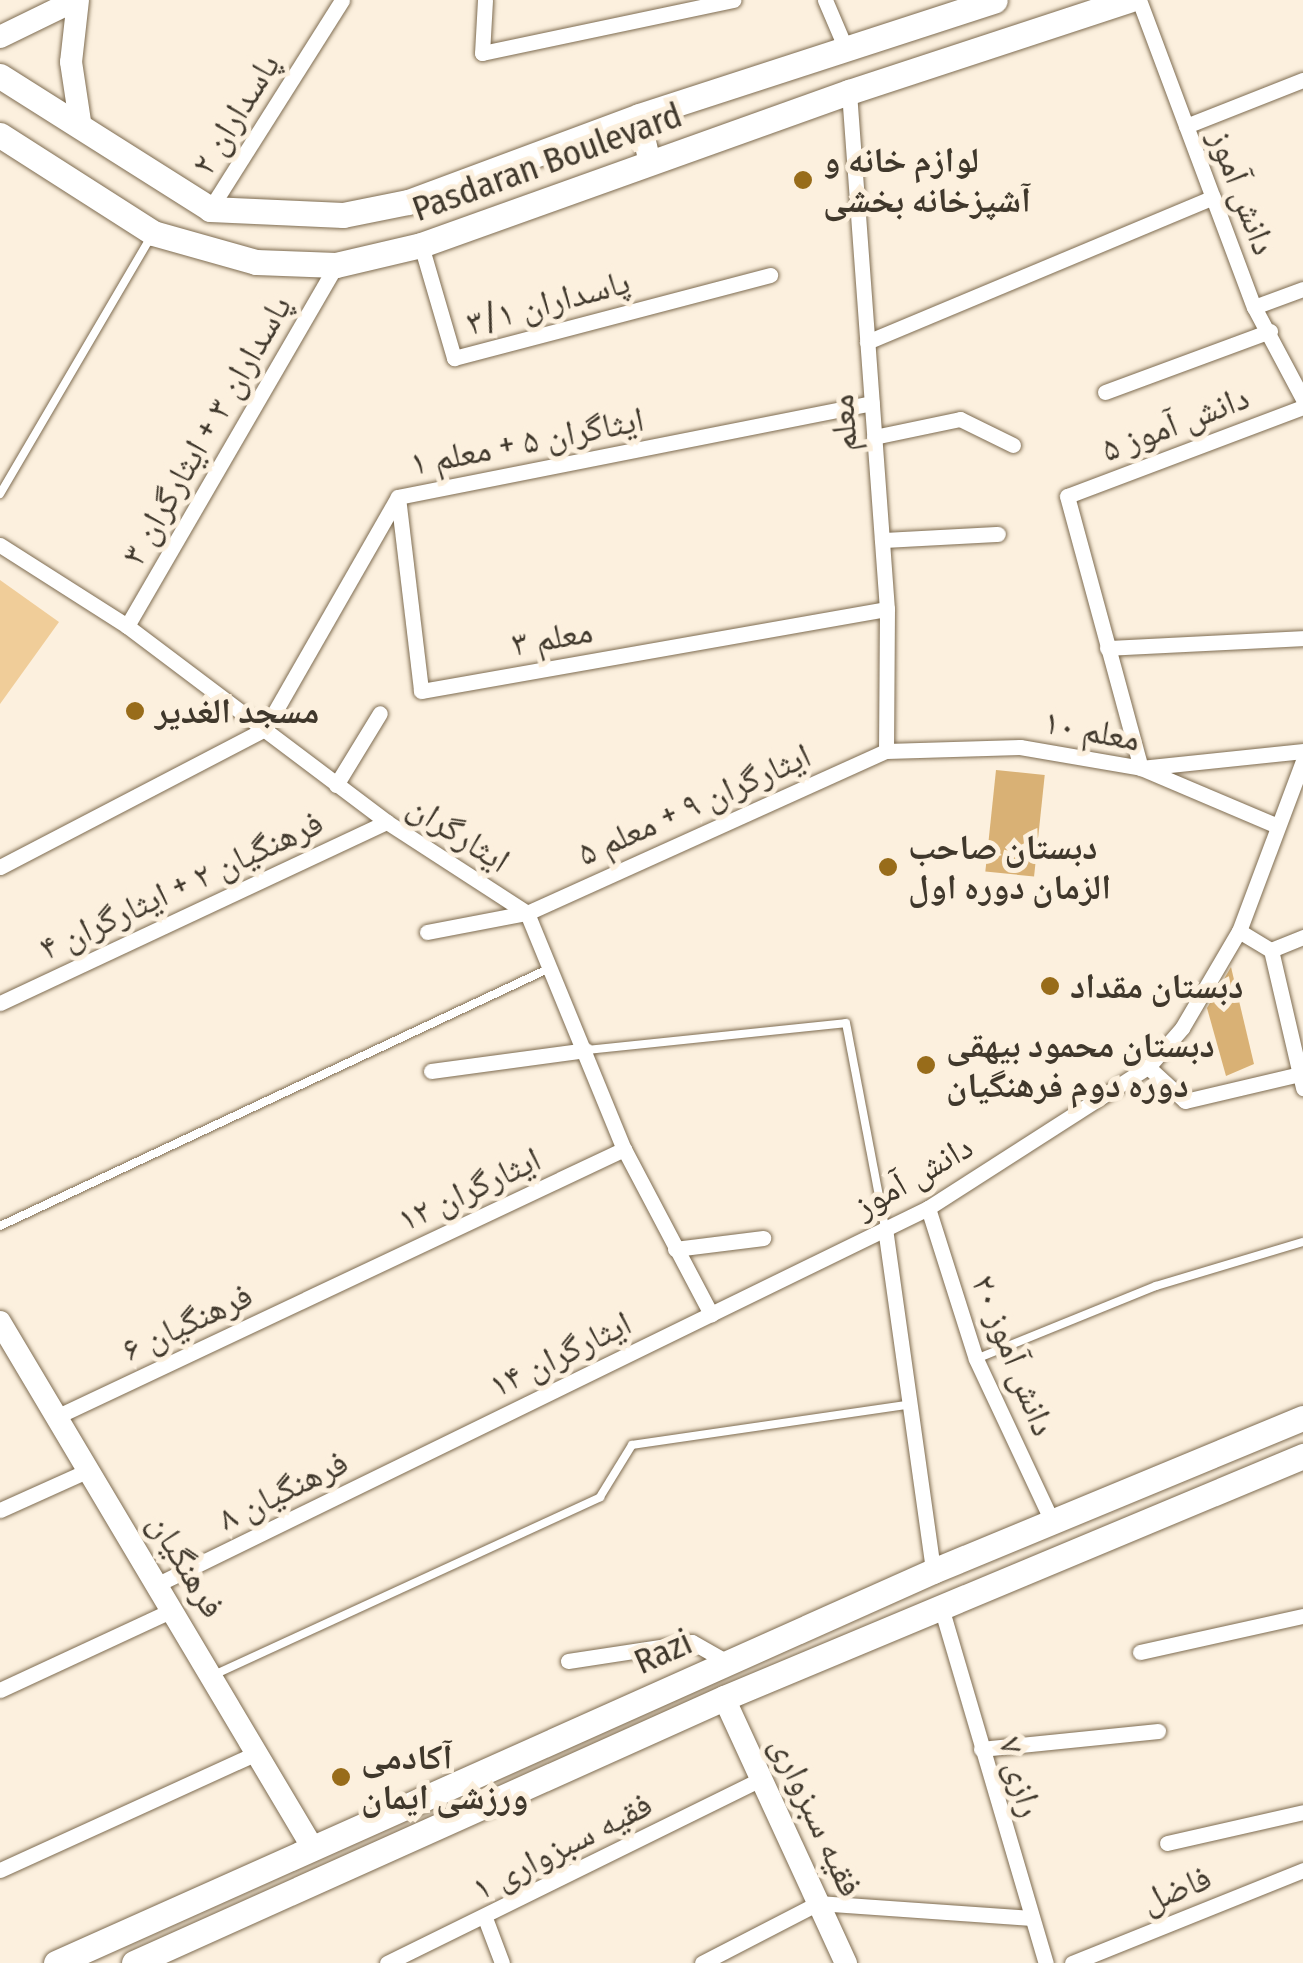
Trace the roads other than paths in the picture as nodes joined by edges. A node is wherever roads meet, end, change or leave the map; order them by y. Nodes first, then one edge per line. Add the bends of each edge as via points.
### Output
1 (77, 0) edge
2 (342, 0) edge
3 (485, 0) edge
4 (733, 0) edge
5 (825, 0) edge
6 (994, 0) edge
7 (1129, 0) edge
8 (1139, 0) edge
9 (0, 36) edge
10 (845, 47) junction
11 (0, 76) edge
12 (1303, 80) edge
13 (849, 92) junction
14 (639, 116) junction
15 (1186, 126) junction
16 (81, 128) junction
17 (2, 140) edge
18 (650, 164) junction
19 (1213, 197) junction
20 (210, 209) junction
21 (153, 234) junction
22 (421, 245) junction
23 (336, 265) junction
24 (770, 275) dead end
25 (1303, 290) edge
26 (1254, 308) junction
27 (1270, 331) junction
28 (867, 342) junction
29 (1297, 373) edge
30 (1104, 392) dead end
31 (1303, 398) edge
32 (872, 403) junction
33 (1303, 406) edge
34 (874, 437) junction
35 (1012, 446) dead end
36 (0, 494) edge
37 (398, 497) junction
38 (998, 534) dead end
39 (882, 540) junction
40 (0, 545) edge
41 (886, 609) junction
42 (127, 626) junction
43 (1303, 638) edge
44 (1108, 648) junction
45 (380, 713) dead end
46 (265, 729) junction
47 (886, 750) junction
48 (1303, 750) edge
49 (1303, 761) edge
50 (1141, 768) junction
51 (1299, 776) edge
52 (336, 786) junction
53 (387, 822) junction
54 (1275, 825) junction
55 (0, 867) edge
56 (528, 913) junction
57 (1239, 931) junction
58 (427, 932) dead end
59 (1303, 937) edge
60 (1271, 950) junction
61 (548, 968) junction
62 (0, 1003) edge
63 (586, 1050) junction
64 (1148, 1067) junction
65 (430, 1071) dead end
66 (1301, 1081) edge
67 (624, 1149) junction
68 (928, 1208) junction
69 (0, 1226) edge
70 (885, 1228) junction
71 (763, 1238) dead end
72 (1303, 1242) edge
73 (675, 1248) junction
74 (341, 1282) joint
75 (712, 1314) junction
76 (0, 1323) edge
77 (976, 1359) junction
78 (907, 1405) junction
79 (58, 1416) junction
80 (1303, 1418) edge
81 (434, 1449) joint
82 (1303, 1456) edge
83 (1203, 1460) junction
84 (89, 1470) junction
85 (1216, 1492) junction
86 (0, 1510) edge
87 (1052, 1521) junction
88 (933, 1571) junction
89 (158, 1584) junction
90 (940, 1607) junction
91 (172, 1610) junction
92 (1303, 1616) edge
93 (1140, 1652) dead end
94 (568, 1661) dead end
95 (727, 1662) junction
96 (212, 1676) junction
97 (0, 1690) edge
98 (724, 1698) junction
99 (1158, 1731) dead end
100 (981, 1749) junction
101 (255, 1754) junction
102 (761, 1779) junction
103 (1303, 1812) edge
104 (1167, 1842) dead end
105 (311, 1845) junction
106 (0, 1870) edge
107 (1303, 1870) edge
108 (818, 1903) junction
109 (485, 1918) junction
110 (1031, 1918) junction
111 (1107, 1957) edge
112 (56, 1963) edge
113 (134, 1963) edge
114 (388, 1963) edge
115 (502, 1963) edge
116 (702, 1963) edge
117 (846, 1963) edge
118 (1046, 1963) edge
119 (1072, 1963) edge

1 - 9 street
1 - 16 street via 70,62
2 - 20 street, پاسداران ۲
3 - 4 street via 482,54
5 - 10 street
6 - 10 main road, Pasdaran Boulevard
7 - 13 main road, Pasdaran Boulevard
8 - 15 street, دانش آموز
10 - 14 main road, Pasdaran Boulevard
11 - 16 main road, Pasdaran Boulevard
12 - 15 street
13 - 18 main road, Pasdaran Boulevard
13 - 28 street, معلم
14 - 18 street
14 - 20 main road, Pasdaran Boulevard via 408,202 343,216
15 - 19 street, دانش آموز
16 - 20 main road, Pasdaran Boulevard
17 - 21 main road, Pasdaran Boulevard
18 - 22 main road, Pasdaran Boulevard
19 - 26 street, دانش آموز
19 - 28 street
21 - 23 main road, Pasdaran Boulevard via 256,262
21 - 36 lane
22 - 23 main road, Pasdaran Boulevard
22 - 24 street, پاسداران ۳/۱ via 454,358
23 - 42 street, پاسداران ۳ + ایثارگران ۳
25 - 26 street
26 - 27 street, دانش آموز
27 - 29 street, دانش آموز
27 - 30 street
28 - 32 street, معلم
29 - 31 street, دانش آموز
32 - 34 street, معلم
32 - 37 street, ایثاگران ۵ + معلم ۱
33 - 44 street, دانش آموز ۵ via 1067,496
34 - 35 street via 960,419
34 - 39 street, معلم
37 - 41 street, معلم ۳ via 421,690
37 - 46 street, ایثاگران ۵ + معلم ۱
38 - 39 street
39 - 41 street, معلم
40 - 42 street, ایثارگران
41 - 47 street, معلم
42 - 46 street, ایثارگران
43 - 44 street
44 - 50 street
45 - 52 street
46 - 52 street, ایثارگران
46 - 55 street
47 - 50 street, معلم ۱۰ via 1020,747
47 - 56 street, ایثارگران ۹ + معلم ۵
48 - 50 street
49 - 51 street, دانش آموز
50 - 54 street, معلم ۱۰
51 - 54 street, دانش آموز
52 - 53 street, ایثارگران
53 - 56 street, ایثارگران
53 - 62 street, فرهنگیان ۲ + ایثارگران ۴
54 - 57 street, دانش آموز
56 - 58 street, ایثارگران ۹ + معلم ۵
56 - 61 street, ایثارگران
57 - 60 street
57 - 64 street, دانش آموز via 1182,1028
59 - 60 street
60 - 66 street
61 - 63 street, ایثارگران
61 - 69 lane
63 - 65 street
63 - 67 street, ایثارگران
63 - 70 lane via 846,1023
64 - 66 street via 1185,1101
64 - 68 street, دانش آموز
67 - 73 street, ایثارگران
67 - 74 street, ایثارگران ۱۲
68 - 70 street, دانش آموز
68 - 77 street, دانش آموز ۲۰
70 - 75 street, دانش آموز
70 - 78 street
71 - 73 street
72 - 77 lane via 1156,1286
73 - 75 street, ایثارگران
74 - 79 street, فرهنگیان ۶
75 - 81 street, ایثارگران ۱۴
76 - 79 street, فرهنگیان
77 - 87 street, دانش آموز ۲۰
78 - 88 street
78 - 96 lane via 632,1444 600,1498
79 - 84 street, فرهنگیان
80 - 83 main road, Razi
81 - 89 street, فرهنگیان ۸
82 - 85 main road, Razi
83 - 85 main road
83 - 87 main road, Razi
84 - 86 street
84 - 89 street, فرهنگیان
85 - 90 main road, Razi
87 - 88 main road, Razi
88 - 95 main road, Razi
89 - 91 street, فرهنگیان
90 - 98 main road, Razi
90 - 100 street, رازی ۷
91 - 96 street, فرهنگیان
91 - 97 street
92 - 93 street
94 - 95 street via 692,1642
95 - 105 main road, Razi
96 - 101 street, فرهنگیان
98 - 102 street, فقیه سبزواری
98 - 113 main road, Razi
99 - 100 street
100 - 110 street, رازی ۷
101 - 105 street, فرهنگیان
101 - 106 street
102 - 108 street, فقیه سبزواری
102 - 109 street, فقیه سبزواری ۱
103 - 104 street
105 - 112 main road, Razi
107 - 111 street, فاضل
108 - 110 street
108 - 116 street
108 - 117 street, فقیه سبزواری
109 - 114 street, فقیه سبزواری ۱
109 - 115 street
110 - 118 street, رازی ۷
111 - 119 street, فاضل

